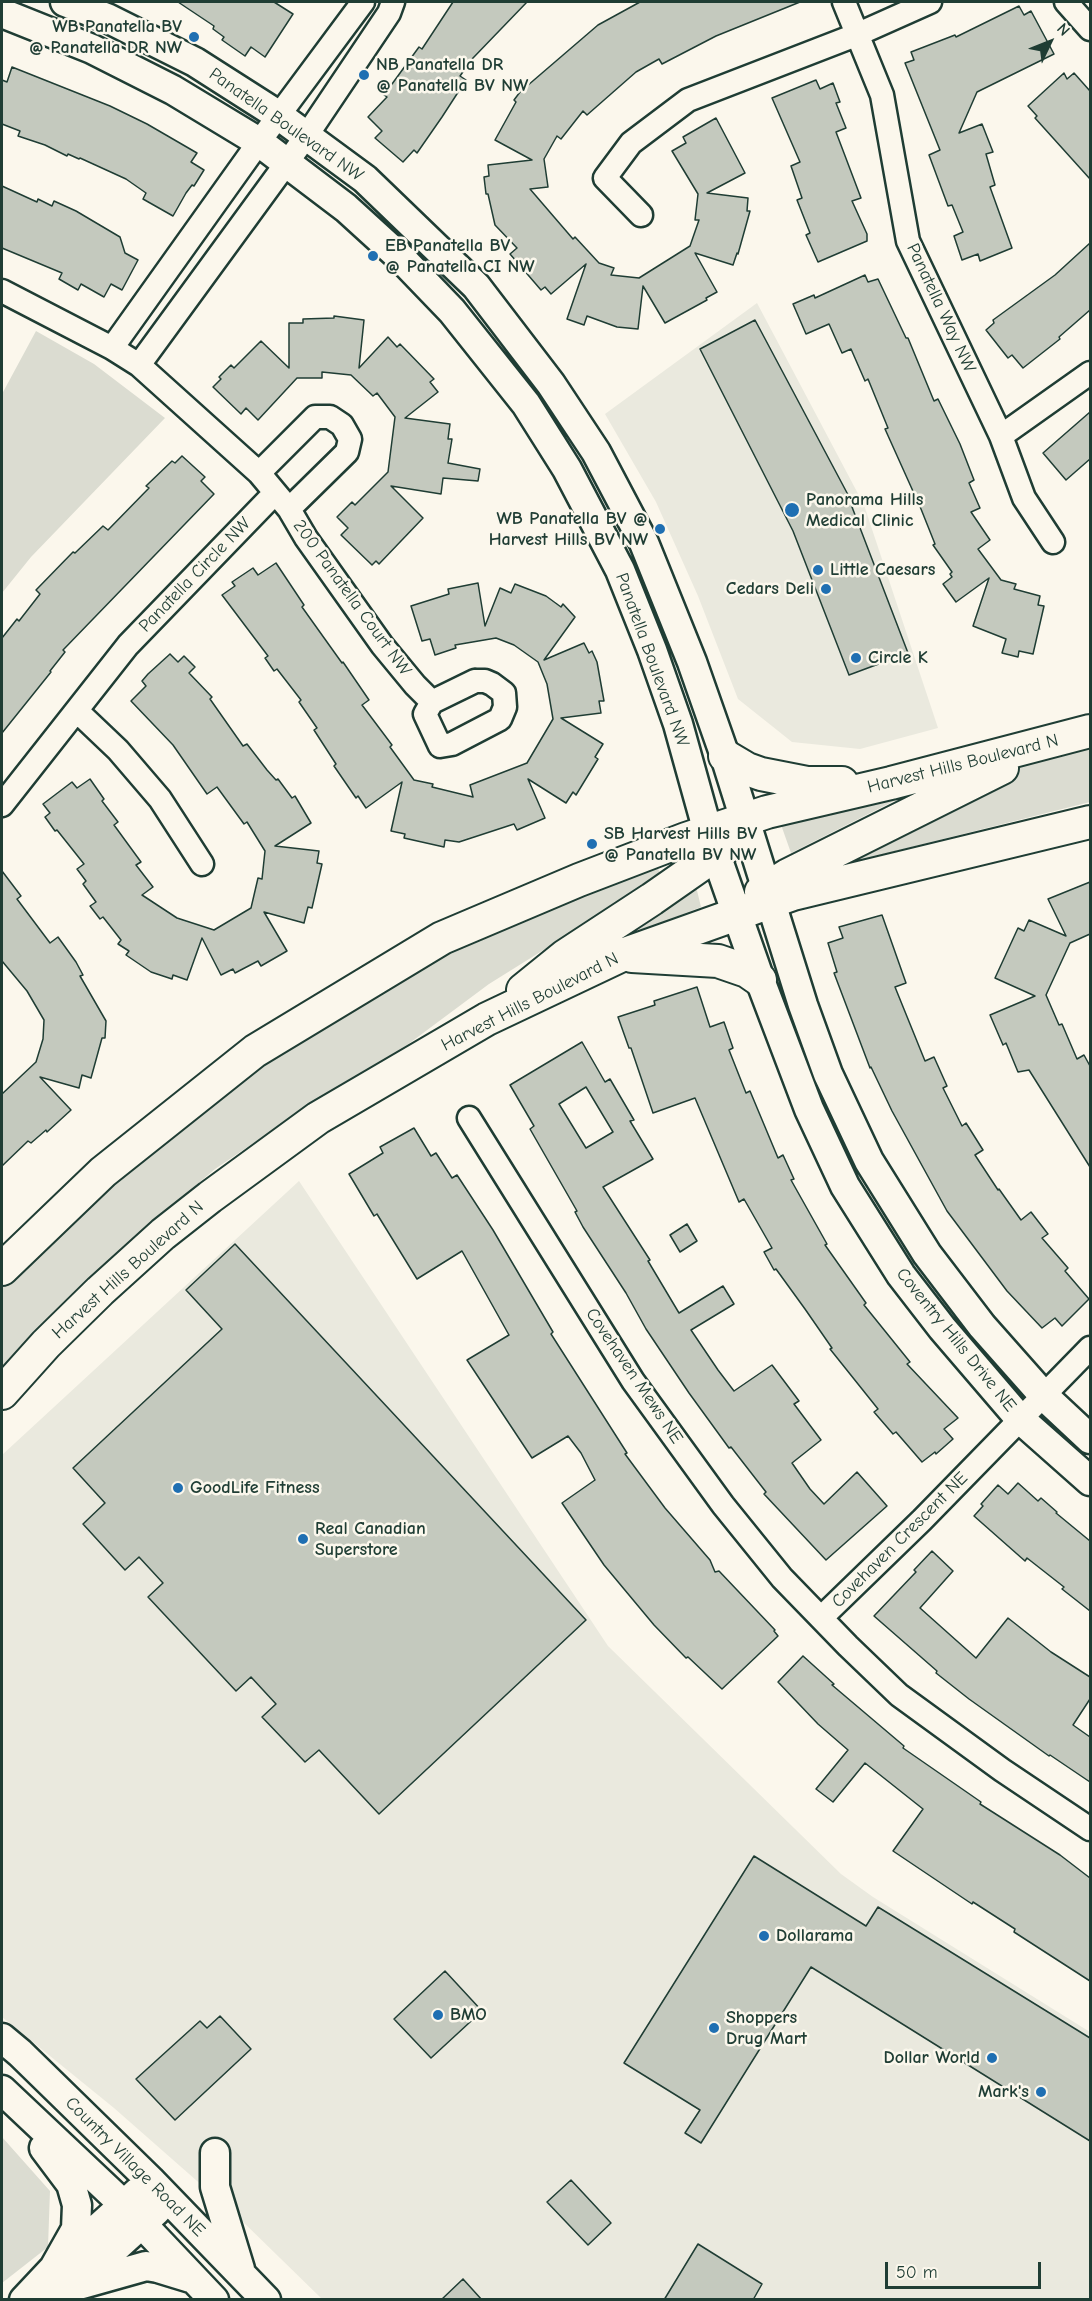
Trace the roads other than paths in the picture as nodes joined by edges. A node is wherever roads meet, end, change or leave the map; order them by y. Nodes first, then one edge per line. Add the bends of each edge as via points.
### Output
1 (65, 2) edge
2 (363, 2) edge
3 (393, 2) edge
4 (844, 2) edge
5 (930, 2) edge
6 (1066, 2) edge
7 (2, 13) edge
8 (1090, 28) edge
9 (856, 35) junction
10 (278, 115) junction
11 (307, 135) junction
12 (259, 142) junction
13 (287, 164) junction
14 (641, 215) dead end
15 (2, 291) edge
16 (112, 348) junction
17 (139, 365) junction
18 (1090, 373) edge
19 (1001, 436) junction
20 (259, 473) junction
21 (282, 501) junction
22 (1053, 542) dead end
23 (432, 702) dead end
24 (77, 711) junction
25 (1081, 734) edge
26 (725, 756) junction
27 (891, 783) junction
28 (2, 805) edge
29 (743, 820) junction
30 (1090, 822) edge
31 (712, 843) junction
32 (202, 864) dead end
33 (769, 895) junction
34 (737, 914) junction
35 (622, 955) junction
36 (760, 981) junction
37 (487, 1019) junction
38 (469, 1118) dead end
39 (2, 1269) edge
40 (1090, 1348) edge
41 (2, 1393) edge
42 (1044, 1396) junction
43 (1020, 1419) junction
44 (1090, 1439) edge
45 (1090, 1481) edge
46 (821, 1618) junction
47 (1090, 1829) edge
48 (2, 2038) edge
49 (2, 2091) edge
50 (215, 2153) dead end
51 (159, 2190) junction
52 (133, 2214) junction
53 (241, 2274) junction
54 (61, 2285) edge
55 (205, 2290) edge
56 (24, 2300) edge
57 (266, 2300) edge

1 - 10 street, Panatella Boulevard NW via 195,62
2 - 10 street
3 - 11 street
4 - 9 street, Panatella Way NW
5 - 9 street
6 - 8 street
7 - 12 street, Panatella Boulevard NW via 92,49 173,90
9 - 14 street via 688,100 631,143 604,178
9 - 19 street, Panatella Way NW via 882,95 908,241
10 - 11 street, Panatella Boulevard NW
10 - 12 street
11 - 13 street
11 - 26 street, Panatella Boulevard NW via 365,179 476,286 551,384 596,452 644,543
12 - 13 street, Panatella Boulevard NW
12 - 16 street
13 - 17 street
13 - 31 street, Panatella Boulevard NW via 346,208 445,303 526,404 567,469 620,570 652,650
15 - 16 street
16 - 17 street
17 - 20 street
18 - 19 street
19 - 22 street, Panatella Way NW via 1024,498
20 - 21 street
20 - 21 street, Panatella Circle NW via 315,417 330,417 342,424 350,440 346,452
21 - 23 street, 200 Panatella Court NW via 382,645
21 - 24 street, Panatella Circle NW via 128,645
24 - 28 street, Panatella Circle NW
24 - 32 street via 118,750 160,799
25 - 27 main road, Harvest Hills Boulevard N
25 - 33 main road via 991,772 788,875
26 - 27 main road via 747,769 807,783
26 - 29 street, Panatella Boulevard NW
27 - 29 main road, Harvest Hills Boulevard N
29 - 31 main road via 738,839
29 - 33 street, Panatella Boulevard NW
30 - 33 main road via 793,894
31 - 34 street, Panatella Boulevard NW
31 - 37 main road
31 - 39 main road via 579,880 442,938 321,1010 255,1051 103,1172
33 - 34 main road via 749,900
33 - 42 street, Coventry Hills Drive NE via 828,1074 869,1161 927,1254 982,1326
34 - 35 main road, Harvest Hills Boulevard N
34 - 36 street, Coventry Hills Drive NE
35 - 36 main road via 718,961 747,971
35 - 37 main road, Harvest Hills Boulevard N
36 - 43 street, Coventry Hills Drive NE via 808,1108 846,1186 901,1275
37 - 41 main road, Harvest Hills Boulevard N via 318,1118 210,1197 100,1291
38 - 46 street, Covehaven Mews NE via 633,1381 723,1505 782,1578
40 - 42 street, Covehaven Crescent NE
42 - 43 street, Covehaven Crescent NE
42 - 44 street, Coventry Hills Drive NE
43 - 45 street, Coventry Hills Drive NE
43 - 46 street, Covehaven Crescent NE
46 - 47 street, Covehaven Crescent NE via 899,1695
48 - 51 street, Country Village Road NE
49 - 52 street, Country Village Road NE
49 - 54 street via 71,2184 77,2205 76,2229
50 - 53 street via 215,2187
51 - 52 street
51 - 53 street, Country Village Road NE
52 - 54 street
52 - 55 street, Country Village Road NE
53 - 57 street, Country Village Road NE
54 - 55 street via 146,2266
54 - 56 street

